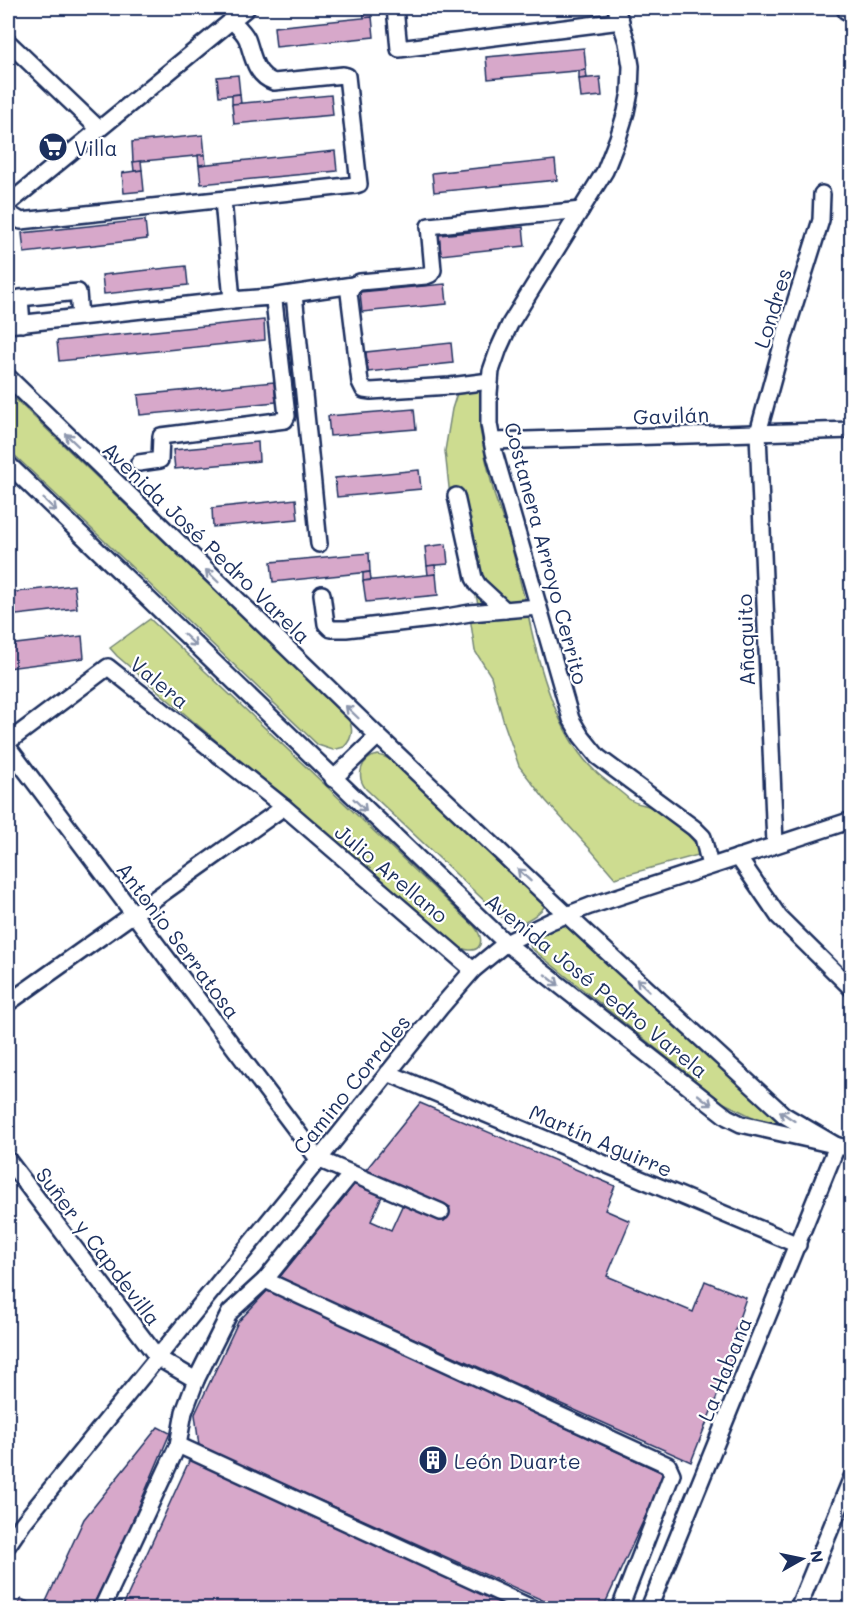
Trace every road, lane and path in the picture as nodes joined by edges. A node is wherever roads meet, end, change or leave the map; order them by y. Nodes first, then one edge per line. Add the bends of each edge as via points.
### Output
1 (247, 8) edge
2 (394, 8) edge
3 (618, 14) edge
4 (231, 20) junction
5 (8, 42) edge
6 (99, 129) junction
7 (822, 194) dead end
8 (223, 200) junction
9 (8, 204) edge
10 (581, 210) junction
11 (8, 213) edge
12 (353, 285) junction
13 (294, 294) junction
14 (271, 297) junction
15 (232, 300) junction
16 (80, 317) junction
17 (15, 324) edge
18 (8, 377) edge
19 (490, 381) junction
20 (852, 430) edge
21 (758, 433) junction
22 (492, 441) junction
23 (139, 463) dead end
24 (8, 464) edge
25 (456, 496) dead end
26 (319, 544) dead end
27 (322, 594) dead end
28 (538, 607) junction
29 (505, 610) junction
30 (378, 736) junction
31 (8, 742) edge
32 (8, 747) edge
33 (333, 779) junction
34 (284, 807) junction
35 (852, 820) edge
36 (775, 844) junction
37 (738, 857) junction
38 (710, 866) junction
39 (133, 914) junction
40 (567, 915) junction
41 (506, 944) junction
42 (473, 970) junction
43 (852, 989) edge
44 (8, 1003) edge
45 (388, 1072) junction
46 (844, 1147) edge
47 (318, 1159) junction
48 (8, 1160) edge
49 (351, 1173) junction
50 (441, 1212) dead end
51 (798, 1245) junction
52 (265, 1280) junction
53 (158, 1358) junction
54 (196, 1380) junction
55 (178, 1446) junction
56 (850, 1483) edge
57 (8, 1545) edge
58 (102, 1608) edge
59 (531, 1608) edge
60 (620, 1608) edge
61 (649, 1608) edge
62 (798, 1608) edge

1 - 4 street
2 - 3 street via 399,49
3 - 10 street, Costanera Arroyo Cerrito via 631,66 630,92 608,163
4 - 6 street
4 - 8 street via 246,36 254,64 267,80 347,76 359,184
5 - 6 street
6 - 9 street
7 - 21 street, Londres via 821,220
8 - 11 street via 21,221
8 - 15 street
10 - 12 street via 429,226 431,274
10 - 19 street, Costanera Arroyo Cerrito via 510,324
12 - 13 street
12 - 19 street via 349,293 364,390
13 - 14 street
13 - 26 street
14 - 15 street
14 - 23 street via 285,420 161,436 160,460
15 - 16 street
16 - 17 street
16 - 17 street via 78,292 20,298
30 -> 18 street, Avenida José Pedro Varela
19 - 22 street, Costanera Arroyo Cerrito
20 - 21 street, Gavilán
21 - 22 street, Gavilán
21 - 36 street, Añaquito
22 - 28 street, Costanera Arroyo Cerrito
24 -> 33 street, Avenida José Pedro Varela
25 - 29 street via 474,578
27 - 29 street via 326,624 331,629
28 - 29 street
28 - 38 street, Costanera Arroyo Cerrito via 564,699 581,736 598,757 703,837
30 - 33 street
40 -> 30 street, Avenida José Pedro Varela
31 - 34 street, Valera via 108,667
32 - 39 street, Antonio Serratosa
33 -> 41 street, Avenida José Pedro Varela
34 - 39 street
34 - 42 street, Julio Arellano
35 - 36 street, Camino Corrales
36 - 37 street, Camino Corrales
37 - 38 street, Camino Corrales
37 - 43 street via 779,917
38 - 40 street, Camino Corrales
39 - 44 street
39 - 47 street, Antonio Serratosa
40 - 41 street, Camino Corrales
46 -> 40 street, Avenida José Pedro Varela via 784,1115
41 - 42 street, Camino Corrales
41 -> 46 street, Avenida José Pedro Varela via 727,1117 741,1124
42 - 45 street, Camino Corrales
45 - 47 street, Camino Corrales
45 - 51 street, Martín Aguirre
46 - 51 street, La Habana
47 - 49 street
47 - 53 street, Camino Corrales
48 - 53 street, Suñer y Capdevilla
49 - 50 street
49 - 52 street
51 - 61 street, La Habana
52 - 54 street via 230,1312
52 - 60 street via 668,1465 672,1474
53 - 54 street
53 - 57 street, Camino Corrales
54 - 55 street via 184,1412
55 - 58 street
55 - 59 street
56 - 62 street

